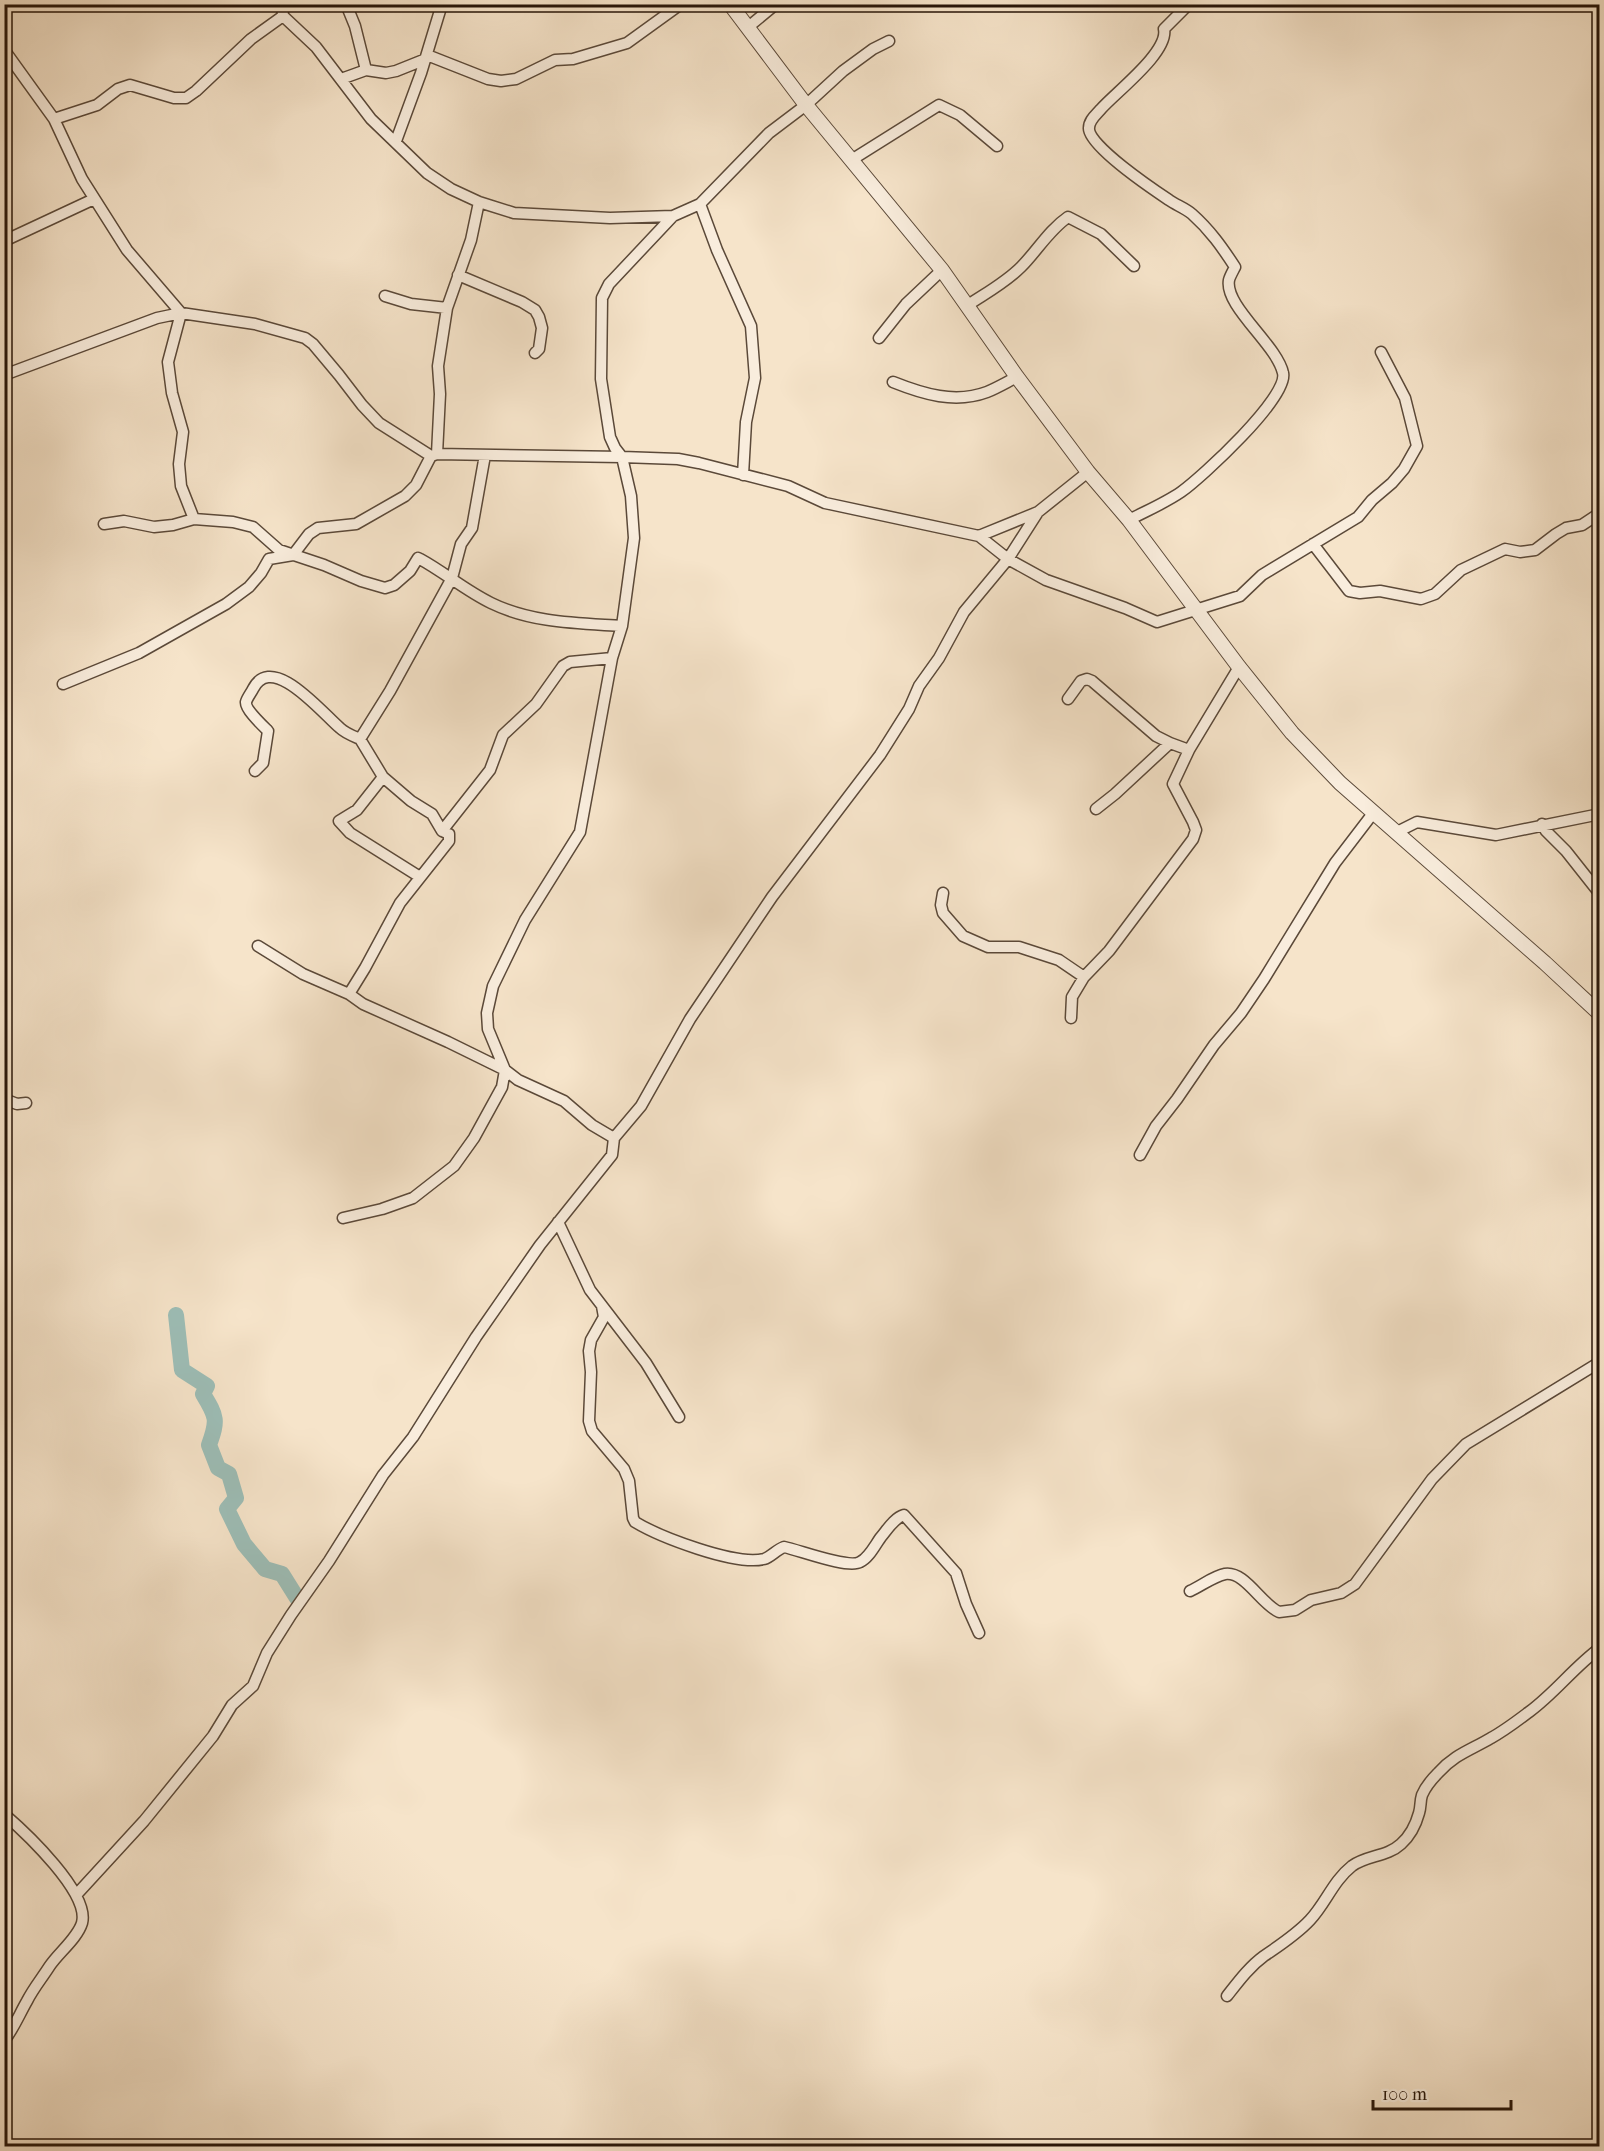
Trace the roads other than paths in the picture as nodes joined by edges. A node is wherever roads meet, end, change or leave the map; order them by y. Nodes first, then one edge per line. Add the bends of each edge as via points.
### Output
1 (346, 4) edge
2 (442, 4) edge
3 (681, 4) edge
4 (730, 4) edge
5 (776, 4) edge
6 (1189, 4) edge
7 (283, 10) edge
8 (747, 28) junction
9 (889, 41) dead end
10 (5, 51) edge
11 (426, 57) junction
12 (366, 70) junction
13 (341, 78) junction
14 (806, 105) junction
15 (54, 119) junction
16 (396, 141) junction
17 (997, 146) dead end
18 (853, 159) junction
19 (94, 199) junction
20 (479, 202) junction
21 (700, 204) junction
22 (673, 216) junction
23 (4, 241) edge
24 (1134, 266) dead end
25 (942, 270) junction
26 (458, 275) junction
27 (385, 296) dead end
28 (968, 305) junction
29 (447, 308) junction
30 (181, 313) junction
31 (879, 338) dead end
32 (1381, 352) dead end
33 (535, 353) dead end
34 (4, 375) edge
35 (1017, 377) junction
36 (894, 382) dead end
37 (434, 455) junction
38 (485, 455) junction
39 (622, 457) junction
40 (1088, 472) junction
41 (743, 475) junction
42 (1038, 512) junction
43 (1599, 513) edge
44 (194, 519) junction
45 (1129, 520) junction
46 (104, 524) dead end
47 (979, 536) junction
48 (1313, 544) junction
49 (293, 555) junction
50 (1008, 559) junction
51 (452, 578) junction
52 (1198, 610) junction
53 (622, 626) junction
54 (612, 658) junction
55 (1239, 667) junction
56 (63, 684) dead end
57 (1068, 699) dead end
58 (360, 739) junction
59 (1170, 743) junction
60 (1189, 750) junction
61 (255, 771) dead end
62 (383, 777) junction
63 (1096, 809) dead end
64 (1374, 812) junction
65 (1599, 814) edge
66 (1542, 824) junction
67 (442, 831) junction
68 (1397, 832) junction
69 (420, 877) junction
70 (943, 893) dead end
71 (1599, 894) edge
72 (258, 946) dead end
73 (1084, 977) junction
74 (349, 994) junction
75 (1599, 1014) edge
76 (1071, 1018) dead end
77 (505, 1070) junction
78 (4, 1099) edge
79 (26, 1103) dead end
80 (614, 1138) junction
81 (1140, 1155) dead end
82 (343, 1218) dead end
83 (558, 1222) junction
84 (602, 1306) junction
85 (1599, 1362) edge
86 (679, 1418) dead end
87 (1190, 1591) dead end
88 (979, 1633) dead end
89 (1599, 1648) edge
90 (4, 1814) edge
91 (77, 1894) junction
92 (1227, 1996) dead end
93 (4, 2041) edge

1 - 12 street
2 - 11 street
3 - 11 street via 627,43 573,59 555,60 516,79 488,79
4 - 8 street
5 - 8 street
6 - 45 street via 1164,29 1164,41 1156,54 1107,102 1088,129 1102,150 1169,201 1190,212 1220,243 1235,267 1229,280 1233,300 1284,375 1282,386 1232,447 1181,492
7 - 13 street
7 - 15 street via 186,98 130,85 97,105
8 - 14 street
9 - 14 street via 843,71
10 - 15 street
11 - 12 street via 396,71
11 - 16 street
12 - 13 street
13 - 16 street via 371,119
14 - 18 street
14 - 21 street via 769,133
15 - 19 street
16 - 20 street via 427,173
17 - 18 street via 967,120 939,105
18 - 25 street
19 - 23 street
19 - 30 street via 127,250
20 - 22 street via 514,213 610,218
20 - 26 street
21 - 22 street
21 - 41 street via 751,326 755,378 746,422
22 - 39 street via 609,284 602,298 601,379 610,437
24 - 28 street via 1101,234 1068,217 1006,281
25 - 28 street
25 - 31 street via 906,304
26 - 29 street
26 - 33 street via 535,310 542,328
27 - 29 street
28 - 35 street
29 - 37 street via 438,366 440,394
30 - 34 street via 157,318
30 - 37 street via 255,324 305,338 379,423
30 - 44 street via 168,362 183,432 181,486
32 - 48 street via 1405,398 1417,446 1392,483 1358,517
35 - 36 street via 986,393 961,398 934,396
35 - 40 street
37 - 38 street
37 - 49 street via 405,496 356,524 318,528
38 - 39 street
38 - 51 street via 472,528 461,544
39 - 41 street via 678,459
39 - 53 street via 631,496 634,538
40 - 42 street
40 - 45 street
41 - 47 street via 788,486 825,503
42 - 47 street
42 - 50 street
43 - 48 street via 1582,525 1566,528 1535,550 1504,549 1475,562 1435,594 1421,599 1380,591 1349,591
44 - 46 street via 154,527 124,521
44 - 49 street via 253,527 279,550
45 - 52 street
47 - 50 street
48 - 52 street via 1262,575 1240,596
49 - 51 street via 385,588 410,571 417,558
49 - 56 street via 268,559 249,587 226,604 139,653
50 - 52 street via 1046,580 1157,622
50 - 80 street via 964,612 880,754 772,897 690,1019 641,1106
51 - 53 street via 490,603 543,620
51 - 58 street
52 - 55 street
53 - 54 street
54 - 67 street via 563,666 536,704 502,735 490,770
54 - 77 street via 580,832 525,920 493,986 488,1029
55 - 60 street
55 - 64 street via 1293,733
57 - 59 street via 1088,679 1156,736
58 - 61 street via 342,730 305,694 269,676 261,678 246,702 268,731 263,763
58 - 62 street
59 - 60 street
59 - 63 street
60 - 73 street via 1173,784 1196,830 1193,840 1109,951
62 - 67 street via 432,814
62 - 69 street via 357,810 339,821 350,833
64 - 68 street
64 - 81 street via 1335,863 1264,979 1156,1126
65 - 66 street
66 - 68 street via 1496,836 1417,822
66 - 71 street
67 - 69 street via 449,834 449,841
68 - 75 street
69 - 74 street via 400,903
70 - 73 street via 943,913 963,936 988,947 1019,947 1059,960
72 - 74 street via 303,974
73 - 76 street via 1072,997
74 - 77 street
77 - 80 street via 564,1101
77 - 82 street via 502,1087 454,1167 413,1198
78 - 79 street
80 - 83 street via 612,1155
83 - 84 street via 590,1290
83 - 91 street via 476,1337 413,1437 383,1475 267,1653 253,1686 232,1706 213,1736 144,1821
84 - 86 street via 646,1363
84 - 88 street via 604,1317 589,1351 589,1421 592,1431 624,1469 635,1522 720,1556 765,1559 784,1547 854,1564 866,1558 904,1515 956,1573
85 - 87 street via 1466,1444 1432,1479 1355,1584 1341,1593 1279,1612 1262,1600 1245,1579 1235,1575 1226,1574
89 - 92 street via 1531,1711 1450,1761 1422,1795 1413,1830 1402,1844 1389,1853 1354,1864 1337,1879 1310,1920 1246,1972
90 - 91 street
91 - 93 street via 82,1923 27,2000

